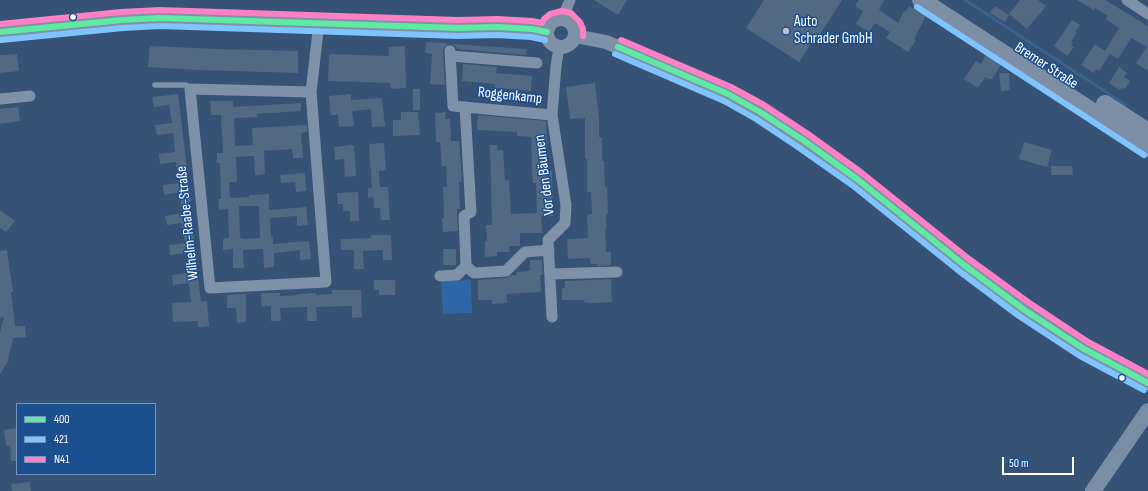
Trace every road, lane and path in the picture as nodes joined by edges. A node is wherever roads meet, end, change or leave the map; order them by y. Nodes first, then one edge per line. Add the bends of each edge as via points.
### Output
1 (570, 0) edge
2 (921, 0) edge
3 (944, 0) edge
4 (1127, 0) edge
5 (1148, 14) edge
6 (562, 19) junction
7 (319, 23) junction
8 (0, 32) edge
9 (547, 32) junction
10 (575, 36) junction
11 (559, 47) junction
12 (537, 63) dead end
13 (155, 85) dead end
14 (190, 89) junction
15 (311, 92) junction
16 (30, 96) dead end
17 (0, 99) edge
18 (465, 107) junction
19 (552, 115) junction
20 (1148, 132) edge
21 (1148, 148) edge
22 (549, 250) junction
23 (466, 266) junction
24 (617, 272) dead end
25 (550, 274) junction
26 (440, 276) dead end
27 (552, 317) dead end
28 (1148, 383) edge
29 (1148, 411) edge
30 (1093, 491) edge

1 - 6 street
2 - 21 main road, Bremer Straße
3 - 20 main road, Bremer Straße
4 - 5 street
6 - 9 street via 550,24
6 - 10 street via 574,27
7 - 8 street via 160,18
7 - 9 street via 497,27
7 - 15 street, Wilhelm-Raabe-Straße
9 - 11 street via 549,40
10 - 11 street via 572,42
10 - 28 street via 606,42 728,94 760,112 857,179 1023,309 1084,349
11 - 19 street, Vor den Bäumen
12 - 18 street, Roggenkamp via 451,54 454,106
13 - 14 lane via 186,85
14 - 15 street
14 - 15 street, Wilhelm-Raabe-Straße via 210,288 326,282
16 - 17 street
18 - 19 street, Roggenkamp
18 - 23 street, Roggenkamp via 471,212 464,216
19 - 22 street, Vor den Bäumen via 566,205 565,223 548,240
22 - 23 street via 525,252 506,271 474,273
22 - 25 street, Vor den Bäumen
23 - 26 street via 457,275
24 - 25 street
25 - 27 street, Vor den Bäumen
29 - 30 main road

